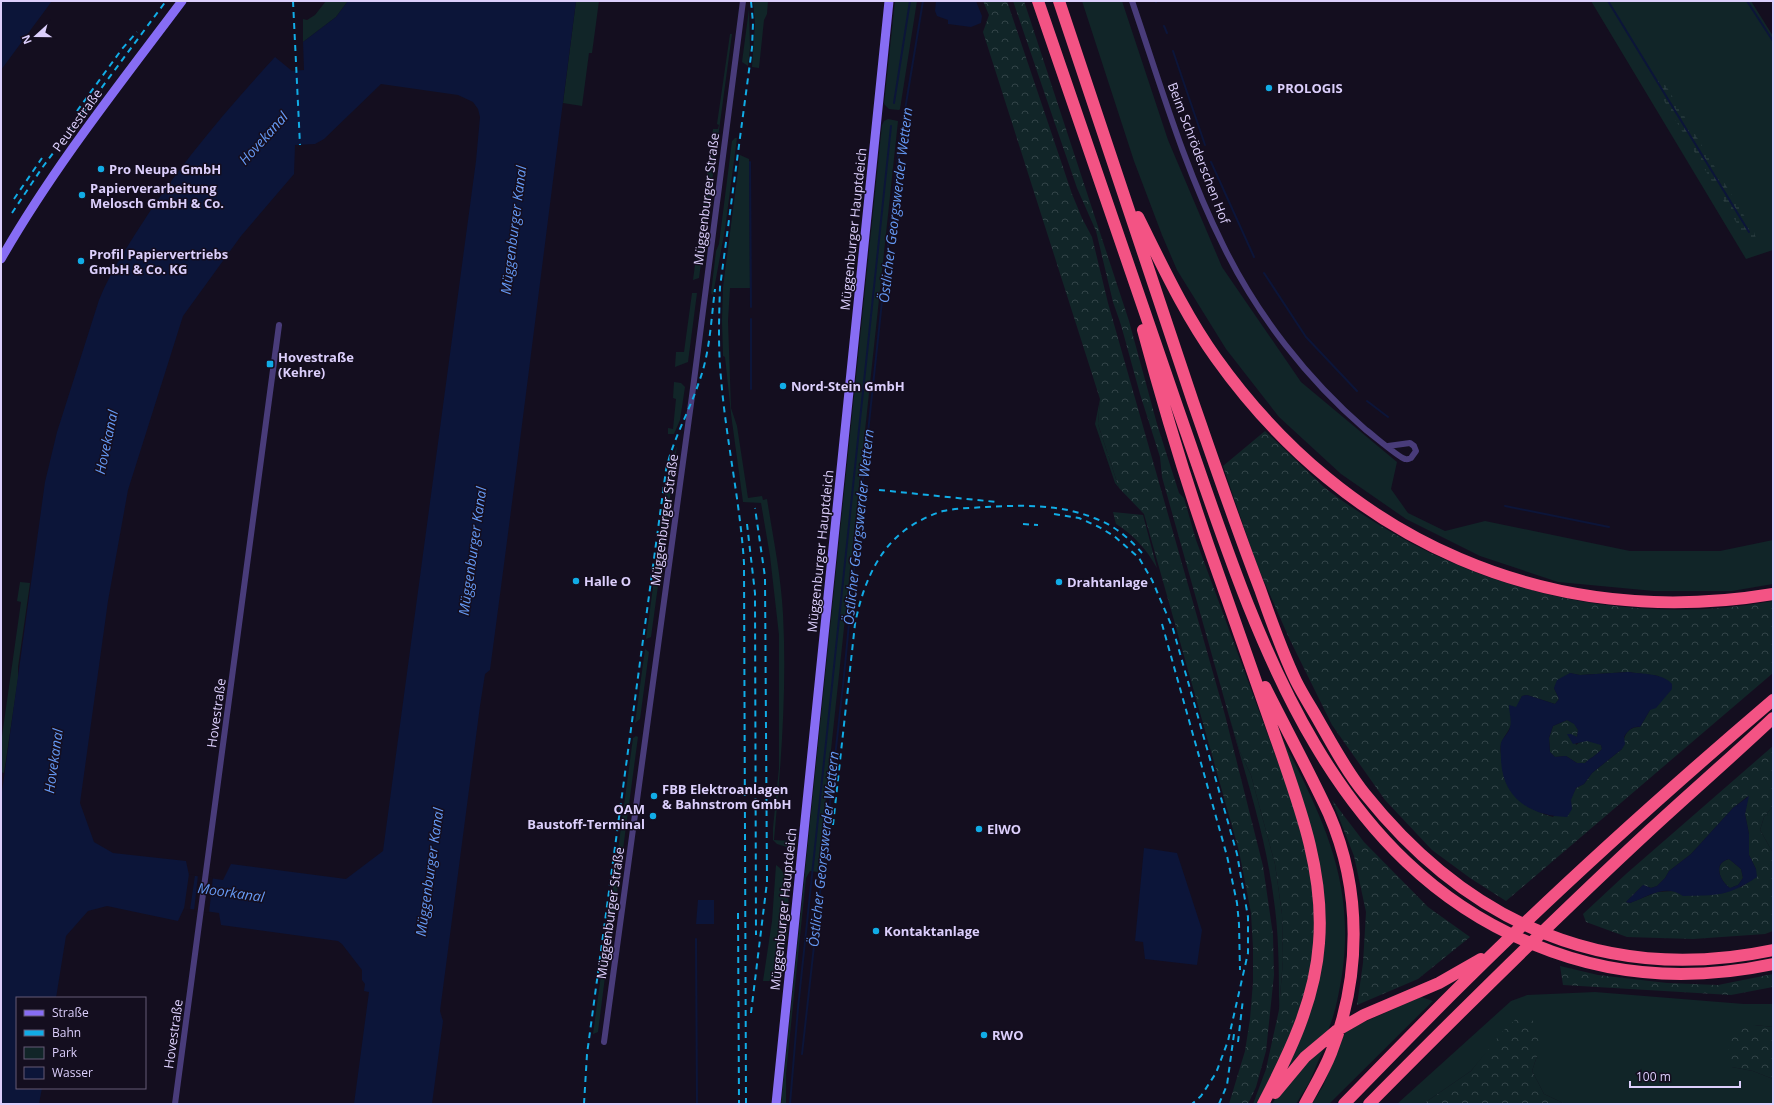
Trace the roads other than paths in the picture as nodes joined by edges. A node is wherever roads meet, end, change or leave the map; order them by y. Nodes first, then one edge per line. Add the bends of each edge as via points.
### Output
1 (182, 1) edge
2 (743, 1) edge
3 (889, 1) edge
4 (1038, 1) edge
5 (1059, 1) edge
6 (1132, 1) edge
7 (1122, 184) junction
8 (1120, 244) junction
9 (1, 259) edge
10 (279, 325) dead end
11 (1388, 446) dead end
12 (1773, 594) edge
13 (1244, 645) junction
14 (1773, 700) edge
15 (1773, 718) edge
16 (1773, 729) edge
17 (1741, 747) junction
18 (1502, 946) junction
19 (1773, 950) edge
20 (1773, 964) edge
21 (604, 1042) dead end
22 (175, 1104) edge
23 (776, 1104) edge
24 (1263, 1104) edge
25 (1268, 1104) edge
26 (1305, 1104) edge
27 (1344, 1104) edge
28 (1369, 1104) edge

1 - 9 street, Peutestraße via 53,176 23,220
2 - 21 street, Müggenburger Straße
3 - 23 street, Müggenburger Hauptdeich
4 - 8 highway
5 - 7 highway
6 - 11 street, Beim Schröderschen Hof via 1195,181 1223,245 1240,276 1276,332 1302,365 1347,413
7 - 12 highway via 1189,314 1215,357 1249,401 1298,454 1332,484 1400,530 1477,567 1516,580 1598,598 1674,604 1736,600
7 - 19 highway via 1234,520 1296,681 1331,744 1363,792 1402,837 1442,874 1498,912 1574,945 1626,956 1689,961 1748,956
8 - 13 highway via 1157,384 1216,569
8 - 20 highway via 1223,537 1269,655 1301,720 1337,780 1392,848 1458,905 1486,922 1562,956 1623,970 1690,975
10 - 22 street, Hovestraße
13 - 24 highway via 1298,803 1317,879 1320,914 1314,977 1305,1010
13 - 26 highway via 1329,815 1346,864 1352,901 1353,961 1348,995 1324,1069
14 - 18 highway via 1639,818
15 - 17 highway
16 - 17 highway
17 - 28 highway via 1464,1007
18 - 25 highway via 1450,978 1364,1015 1336,1031 1305,1057
18 - 27 highway

